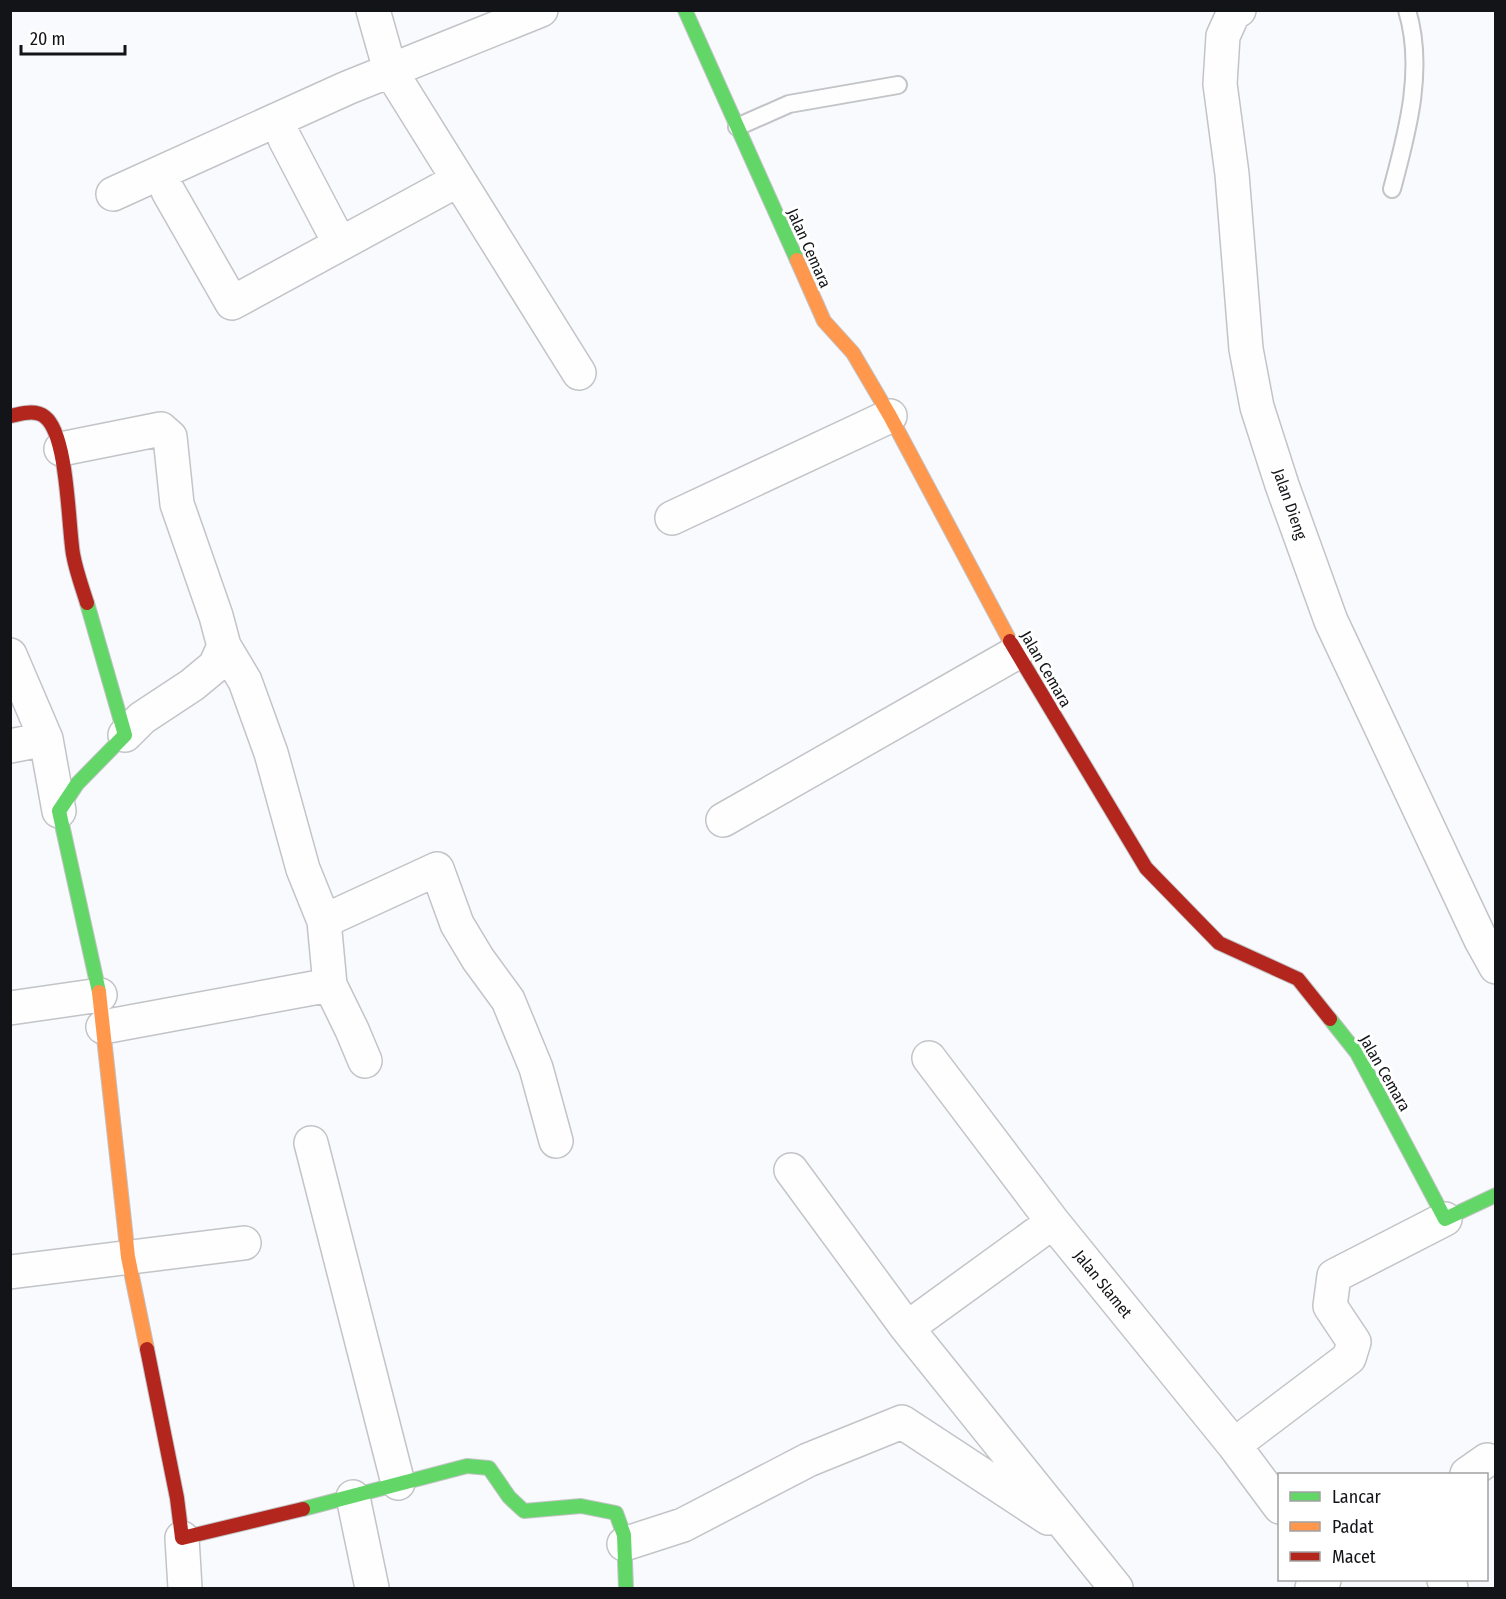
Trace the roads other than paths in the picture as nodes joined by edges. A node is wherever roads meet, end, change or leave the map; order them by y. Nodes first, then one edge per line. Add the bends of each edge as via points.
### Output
1 (373, 10) edge
2 (541, 10) edge
3 (686, 10) edge
4 (1407, 10) edge
5 (1234, 12) edge
6 (390, 70) junction
7 (898, 85) dead end
8 (737, 127) junction
9 (285, 139) dead end
10 (458, 180) junction
11 (1392, 189) dead end
12 (168, 192) dead end
13 (113, 194) dead end
14 (340, 244) junction
15 (579, 373) dead end
16 (10, 416) edge
17 (890, 416) junction
18 (61, 449) junction
19 (672, 518) dead end
20 (224, 646) junction
21 (1016, 653) junction
22 (10, 655) edge
23 (125, 735) junction
24 (46, 739) junction
25 (10, 746) edge
26 (59, 811) junction
27 (723, 820) dead end
28 (324, 921) junction
29 (1491, 947) edge
30 (330, 985) junction
31 (100, 995) junction
32 (10, 1008) edge
33 (104, 1027) junction
34 (929, 1059) dead end
35 (364, 1061) dead end
36 (556, 1141) dead end
37 (311, 1143) dead end
38 (791, 1170) dead end
39 (1496, 1195) edge
40 (1444, 1219) junction
41 (1053, 1222) junction
42 (244, 1243) dead end
43 (128, 1257) junction
44 (10, 1272) edge
45 (906, 1328) junction
46 (1234, 1445) junction
47 (398, 1483) junction
48 (353, 1497) junction
49 (1278, 1504) edge
50 (1073, 1534) junction
51 (182, 1538) junction
52 (624, 1544) junction
53 (185, 1588) edge
54 (372, 1588) edge
55 (626, 1588) edge
56 (1116, 1588) edge

1 - 6 street
2 - 6 street
3 - 8 street, Jalan Cemara
4 - 11 lane via 1414,71 1408,128
5 - 29 street, Jalan Dieng via 1224,36 1220,84 1232,174 1246,350 1257,407 1331,621
6 - 10 street
6 - 13 street
7 - 8 lane via 789,104
8 - 17 street, Jalan Cemara via 824,321 853,353
9 - 14 street
10 - 14 street
10 - 15 street
12 - 14 street via 232,303
16 - 18 street via 29,412 44,416 55,428
17 - 19 street
17 - 21 street, Jalan Cemara
18 - 20 street via 161,429 170,437 177,504
18 - 23 street via 73,556
20 - 23 street via 215,666 142,718
20 - 28 street via 245,681 268,743 303,869
21 - 27 street
21 - 40 street, Jalan Cemara via 1146,868 1219,943 1298,979 1357,1053
22 - 24 street
23 - 26 street via 77,784
24 - 25 street
24 - 26 street
26 - 31 street
28 - 30 street
28 - 36 street via 438,869 457,924 508,1000 536,1068
30 - 33 street
30 - 35 street
31 - 32 street
31 - 33 street
33 - 43 street
34 - 41 street, Jalan Slamet
37 - 47 street
38 - 45 street
39 - 40 street
40 - 46 street via 1334,1276 1330,1306 1354,1342 1349,1358
41 - 45 street
41 - 46 street, Jalan Slamet
42 - 43 street
43 - 44 street
43 - 51 street
45 - 50 street
46 - 49 street, Jalan Slamet
47 - 48 street
47 - 52 street via 466,1466 489,1468 524,1511 583,1505 616,1513
48 - 51 street
48 - 54 street
50 - 52 street via 902,1422 808,1460 682,1525
50 - 56 street
51 - 53 street
52 - 55 street

